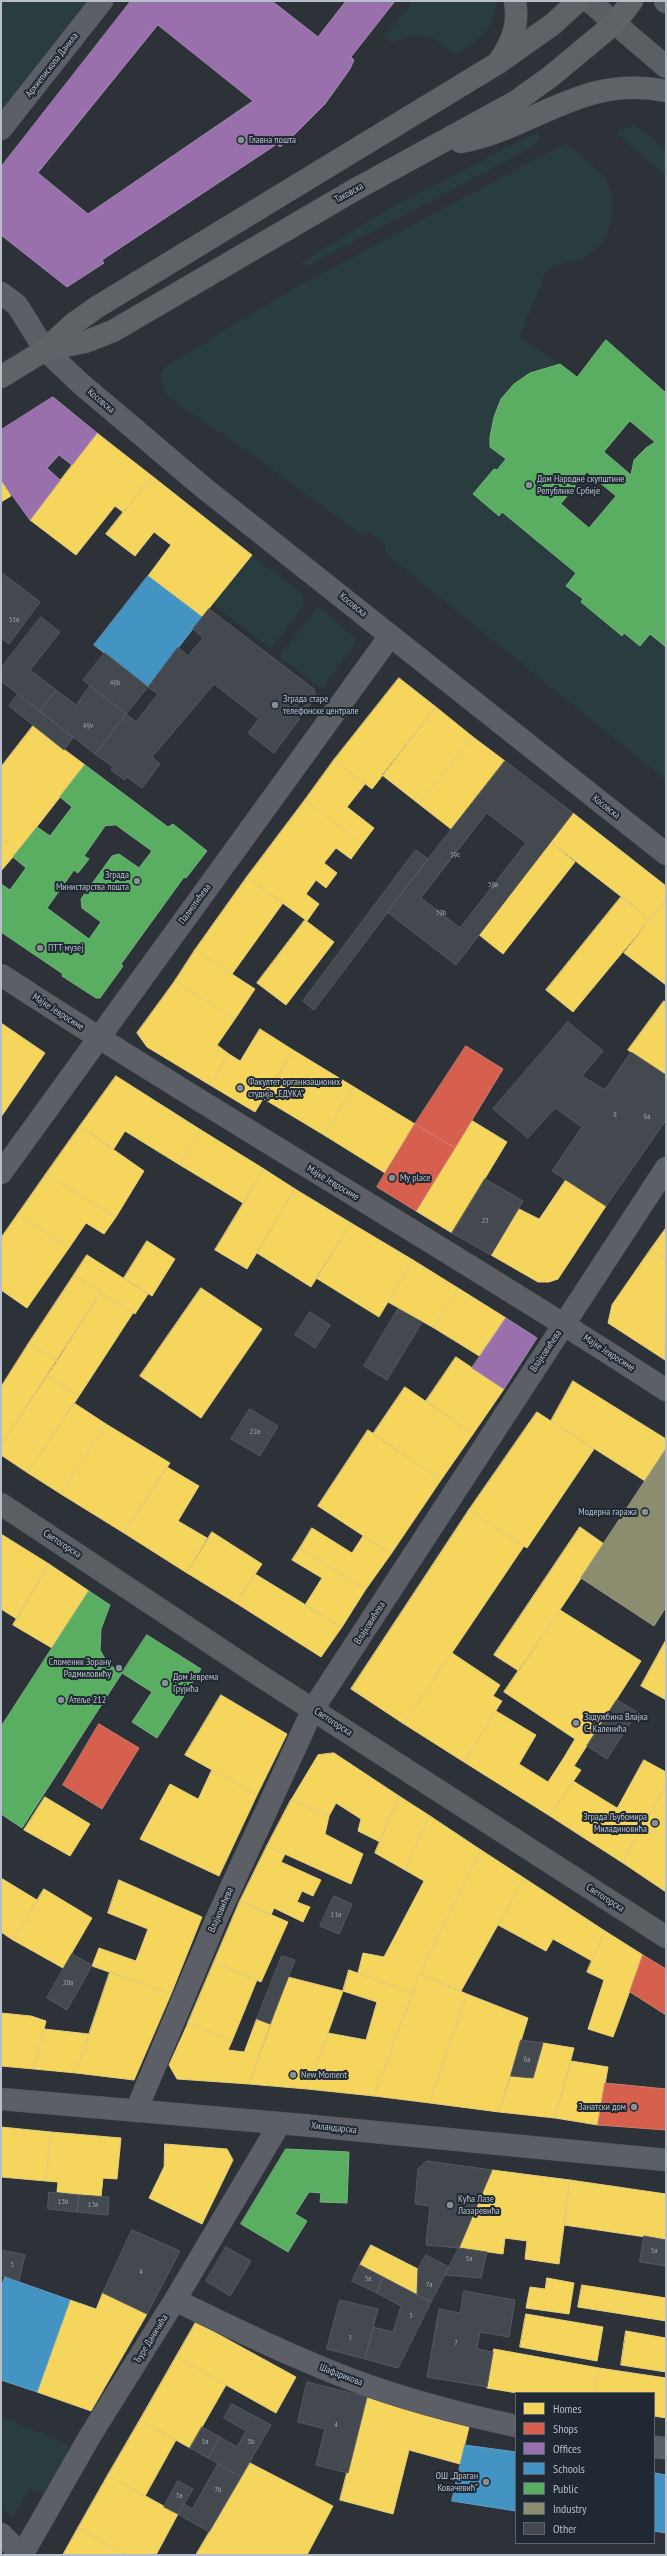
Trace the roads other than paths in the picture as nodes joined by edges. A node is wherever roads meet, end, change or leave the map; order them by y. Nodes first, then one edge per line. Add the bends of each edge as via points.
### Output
1 (102, 1) edge
2 (515, 1) edge
3 (578, 1) edge
4 (589, 1) edge
5 (632, 1) edge
6 (615, 23) junction
7 (498, 62) junction
8 (666, 67) edge
9 (666, 91) edge
10 (1, 129) edge
11 (436, 147) junction
12 (1, 293) edge
13 (45, 350) junction
14 (1, 377) edge
15 (390, 636) junction
16 (666, 854) edge
17 (1, 975) edge
18 (98, 1038) junction
19 (666, 1168) edge
20 (1, 1173) edge
21 (565, 1324) junction
22 (666, 1390) edge
23 (1, 1504) edge
24 (313, 1709) junction
25 (666, 1937) edge
26 (1, 2099) edge
27 (136, 2111) junction
28 (280, 2123) junction
29 (666, 2160) edge
30 (176, 2300) junction
31 (515, 2426) edge
32 (655, 2447) edge
33 (666, 2448) edge
34 (1, 2534) edge
35 (22, 2555) edge

1 - 10 street, Архиепископа Данила
2 - 7 main road via 517,20 512,41
3 - 7 main road, Таковска via 553,24
4 - 6 street
5 - 6 main road, Таковска
6 - 8 street
6 - 11 main road, Таковска via 516,102
7 - 13 main road, Таковска via 97,307 72,324
9 - 11 main road via 621,88 582,95 490,135
11 - 13 main road, Таковска via 349,192 113,331 85,342
12 - 13 street via 17,305
13 - 14 main road, Таковска
13 - 15 street, Косовска via 204,488
15 - 16 street, Косовска
15 - 18 street, Палмотићева
17 - 18 street, Мајке Јевросиме
18 - 20 street, Палмотићева
18 - 21 street, Мајке Јевросиме
19 - 21 street, Влајковићева
21 - 22 street, Мајке Јевросиме
21 - 24 street, Влајковићева
23 - 24 street, Светогорска
24 - 25 street, Светогорска
24 - 27 street, Влајковићева via 219,1912
26 - 27 street, Хиландарска
27 - 28 street, Хиландарска
28 - 29 street, Хиландарска
28 - 30 street, Ђуре Даничића
30 - 31 street, Шафарикова via 266,2344 350,2378 413,2400
30 - 35 street, Ђуре Даничића via 90,2436
32 - 33 street
34 - 35 street

